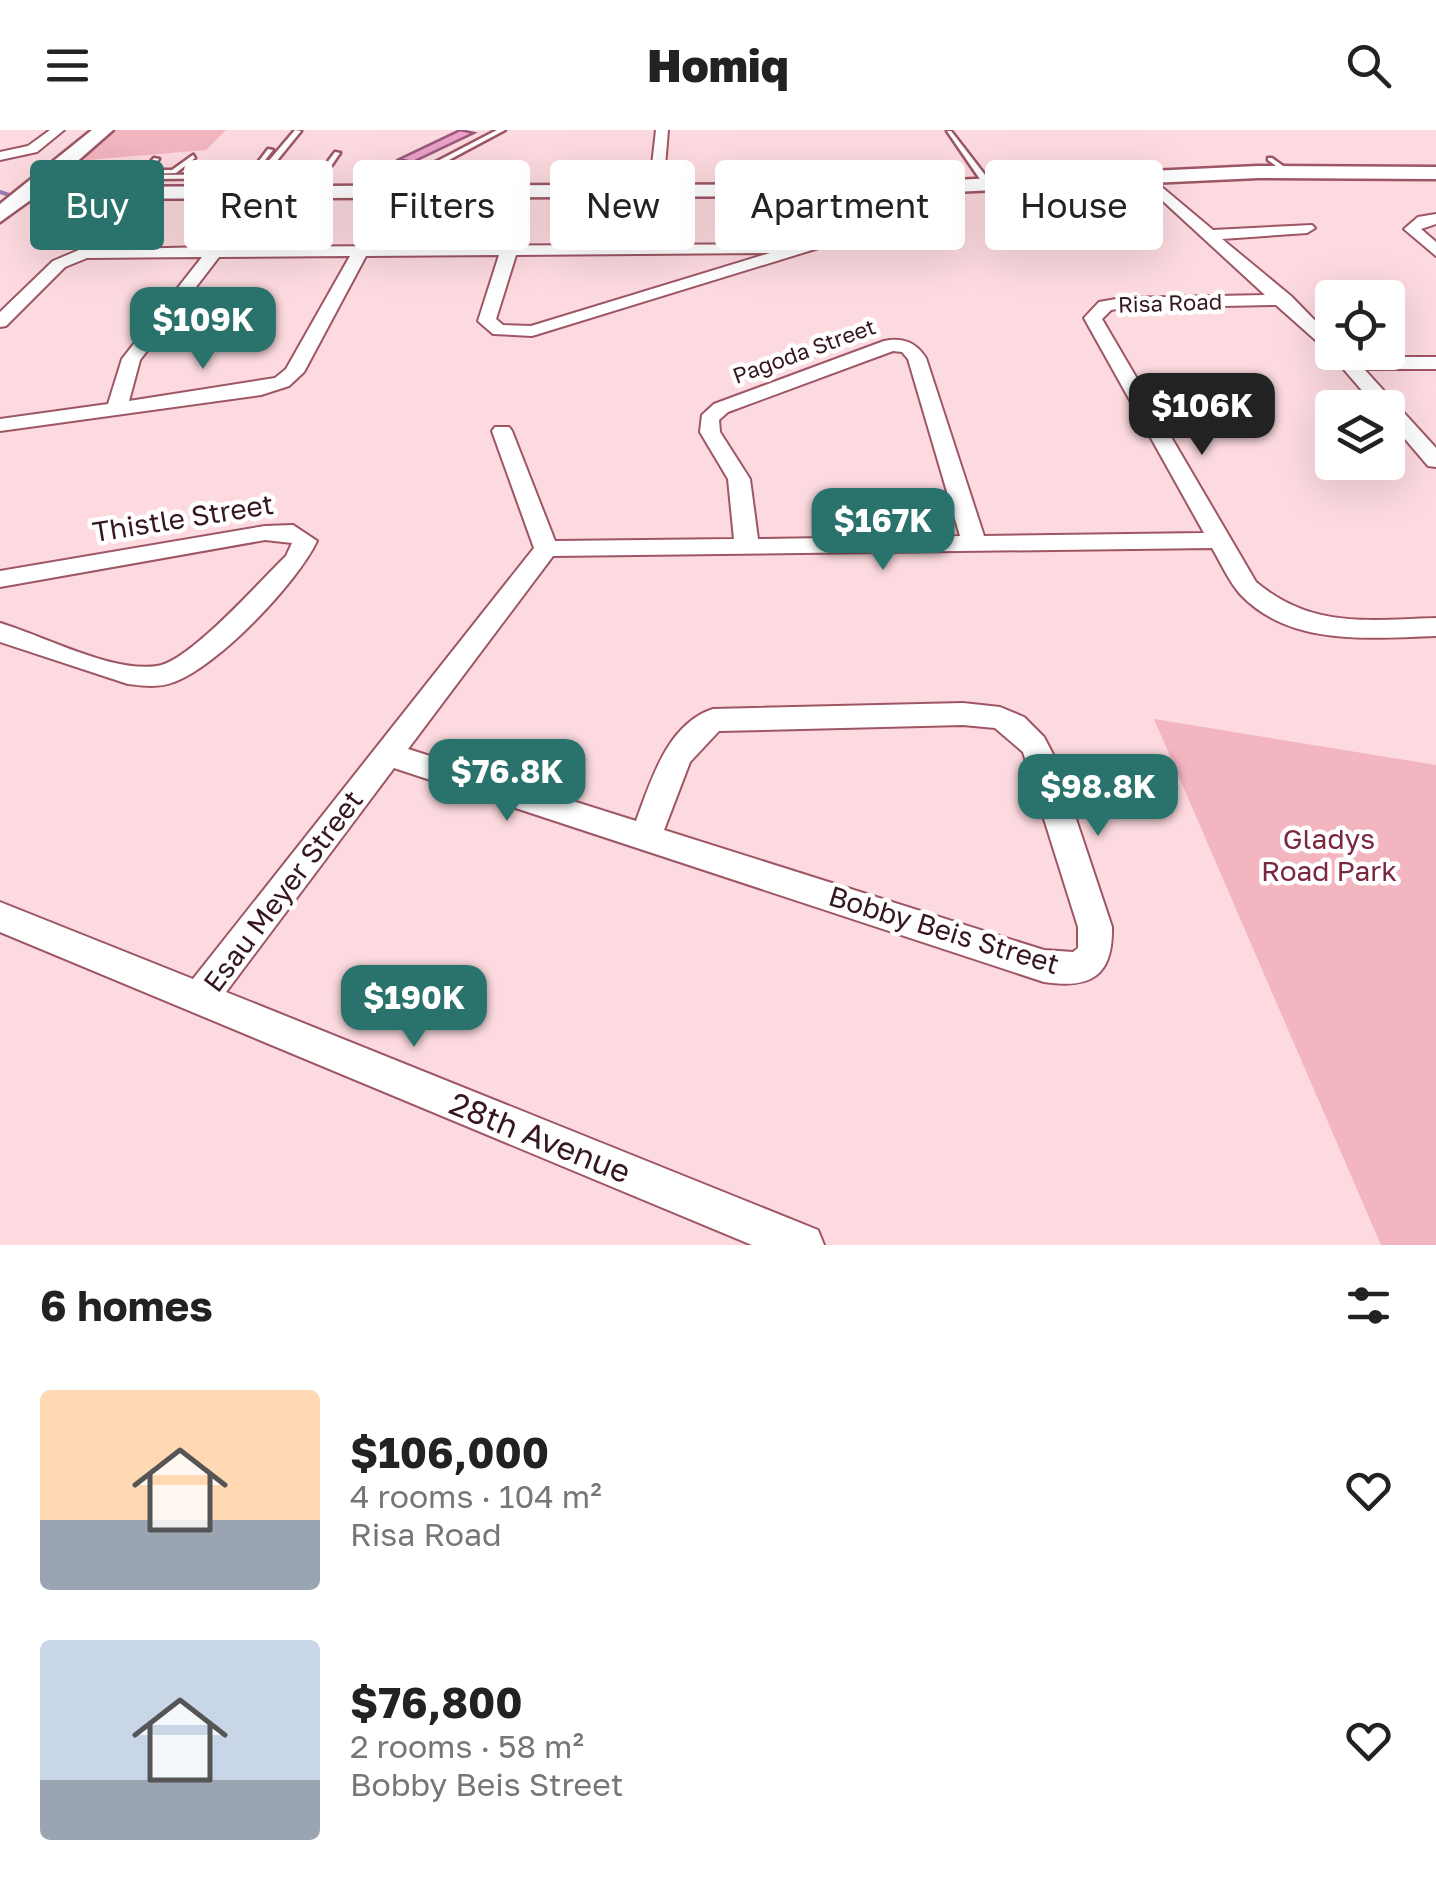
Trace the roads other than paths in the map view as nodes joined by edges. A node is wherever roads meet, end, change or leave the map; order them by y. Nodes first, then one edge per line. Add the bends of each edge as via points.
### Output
1 (58, 130) edge
2 (104, 130) edge
3 (502, 130) edge
4 (662, 130) edge
5 (298, 131) edge
6 (949, 132) edge
7 (270, 150) dead end
8 (337, 153) dead end
9 (0, 156) edge
10 (193, 158) dead end
11 (264, 160) edge
12 (273, 160) edge
13 (332, 160) edge
14 (445, 160) edge
15 (659, 160) edge
16 (1436, 172) edge
17 (164, 173) edge
18 (1163, 175) edge
19 (985, 181) edge
20 (27, 193) joint
21 (1163, 193) edge
22 (0, 215) edge
23 (1436, 219) edge
24 (1307, 228) dead end
25 (1211, 235) junction
26 (715, 249) edge
27 (509, 250) joint
28 (530, 250) edge
29 (790, 250) edge
30 (361, 251) junction
31 (1436, 251) edge
32 (216, 252) junction
33 (1285, 300) junction
34 (0, 322) edge
35 (1315, 330) edge
36 (1405, 360) edge
37 (1436, 363) edge
38 (1353, 370) edge
39 (117, 409) junction
40 (0, 425) edge
41 (502, 431) dead end
42 (1436, 462) edge
43 (1220, 540) junction
44 (975, 545) junction
45 (747, 547) junction
46 (546, 549) junction
47 (0, 579) edge
48 (1436, 627) edge
49 (0, 632) edge
50 (387, 754) junction
51 (646, 836) junction
52 (0, 917) edge
53 (200, 1000) junction
54 (740, 1233) edge
55 (803, 1245) edge

1 - 9 street via 32,148
2 - 20 street
3 - 14 lane
4 - 15 street
5 - 12 lane
6 - 19 lane
7 - 11 lane
8 - 13 lane
10 - 17 lane
16 - 18 street via 1278,165
20 - 22 street
21 - 25 street
23 - 31 street via 1412,228
24 - 25 street
25 - 33 street
26 - 28 street
27 - 29 street via 488,321 499,330 521,332
27 - 30 street
30 - 32 street
30 - 39 street via 300,363 282,382
32 - 34 street via 77,254
32 - 39 street via 131,359
33 - 35 street
33 - 43 street, Risa Road via 1122,303 1105,306 1093,318
36 - 37 street
38 - 42 street
39 - 40 street
41 - 46 street
43 - 44 street
43 - 48 street, Risa Road via 1247,587 1294,622
44 - 45 street
44 - 45 street, Pagoda Street via 917,358 908,347 891,345 720,408 709,418 710,432 739,479
45 - 46 street
46 - 50 street, Esau Meyer Street
47 - 49 street, Thistle Street via 264,533 293,532 305,541 288,567 172,674 141,676
50 - 51 street, Bobby Beis Street
50 - 53 street, Esau Meyer Street
51 - 51 street, Bobby Beis Street via 1044,966 1069,970 1086,966 1096,954 1094,928 1042,762 1025,733 1000,718 713,720 692,734
52 - 53 street, 28th Avenue
53 - 54 street, 28th Avenue
54 - 55 street, 28th Avenue

